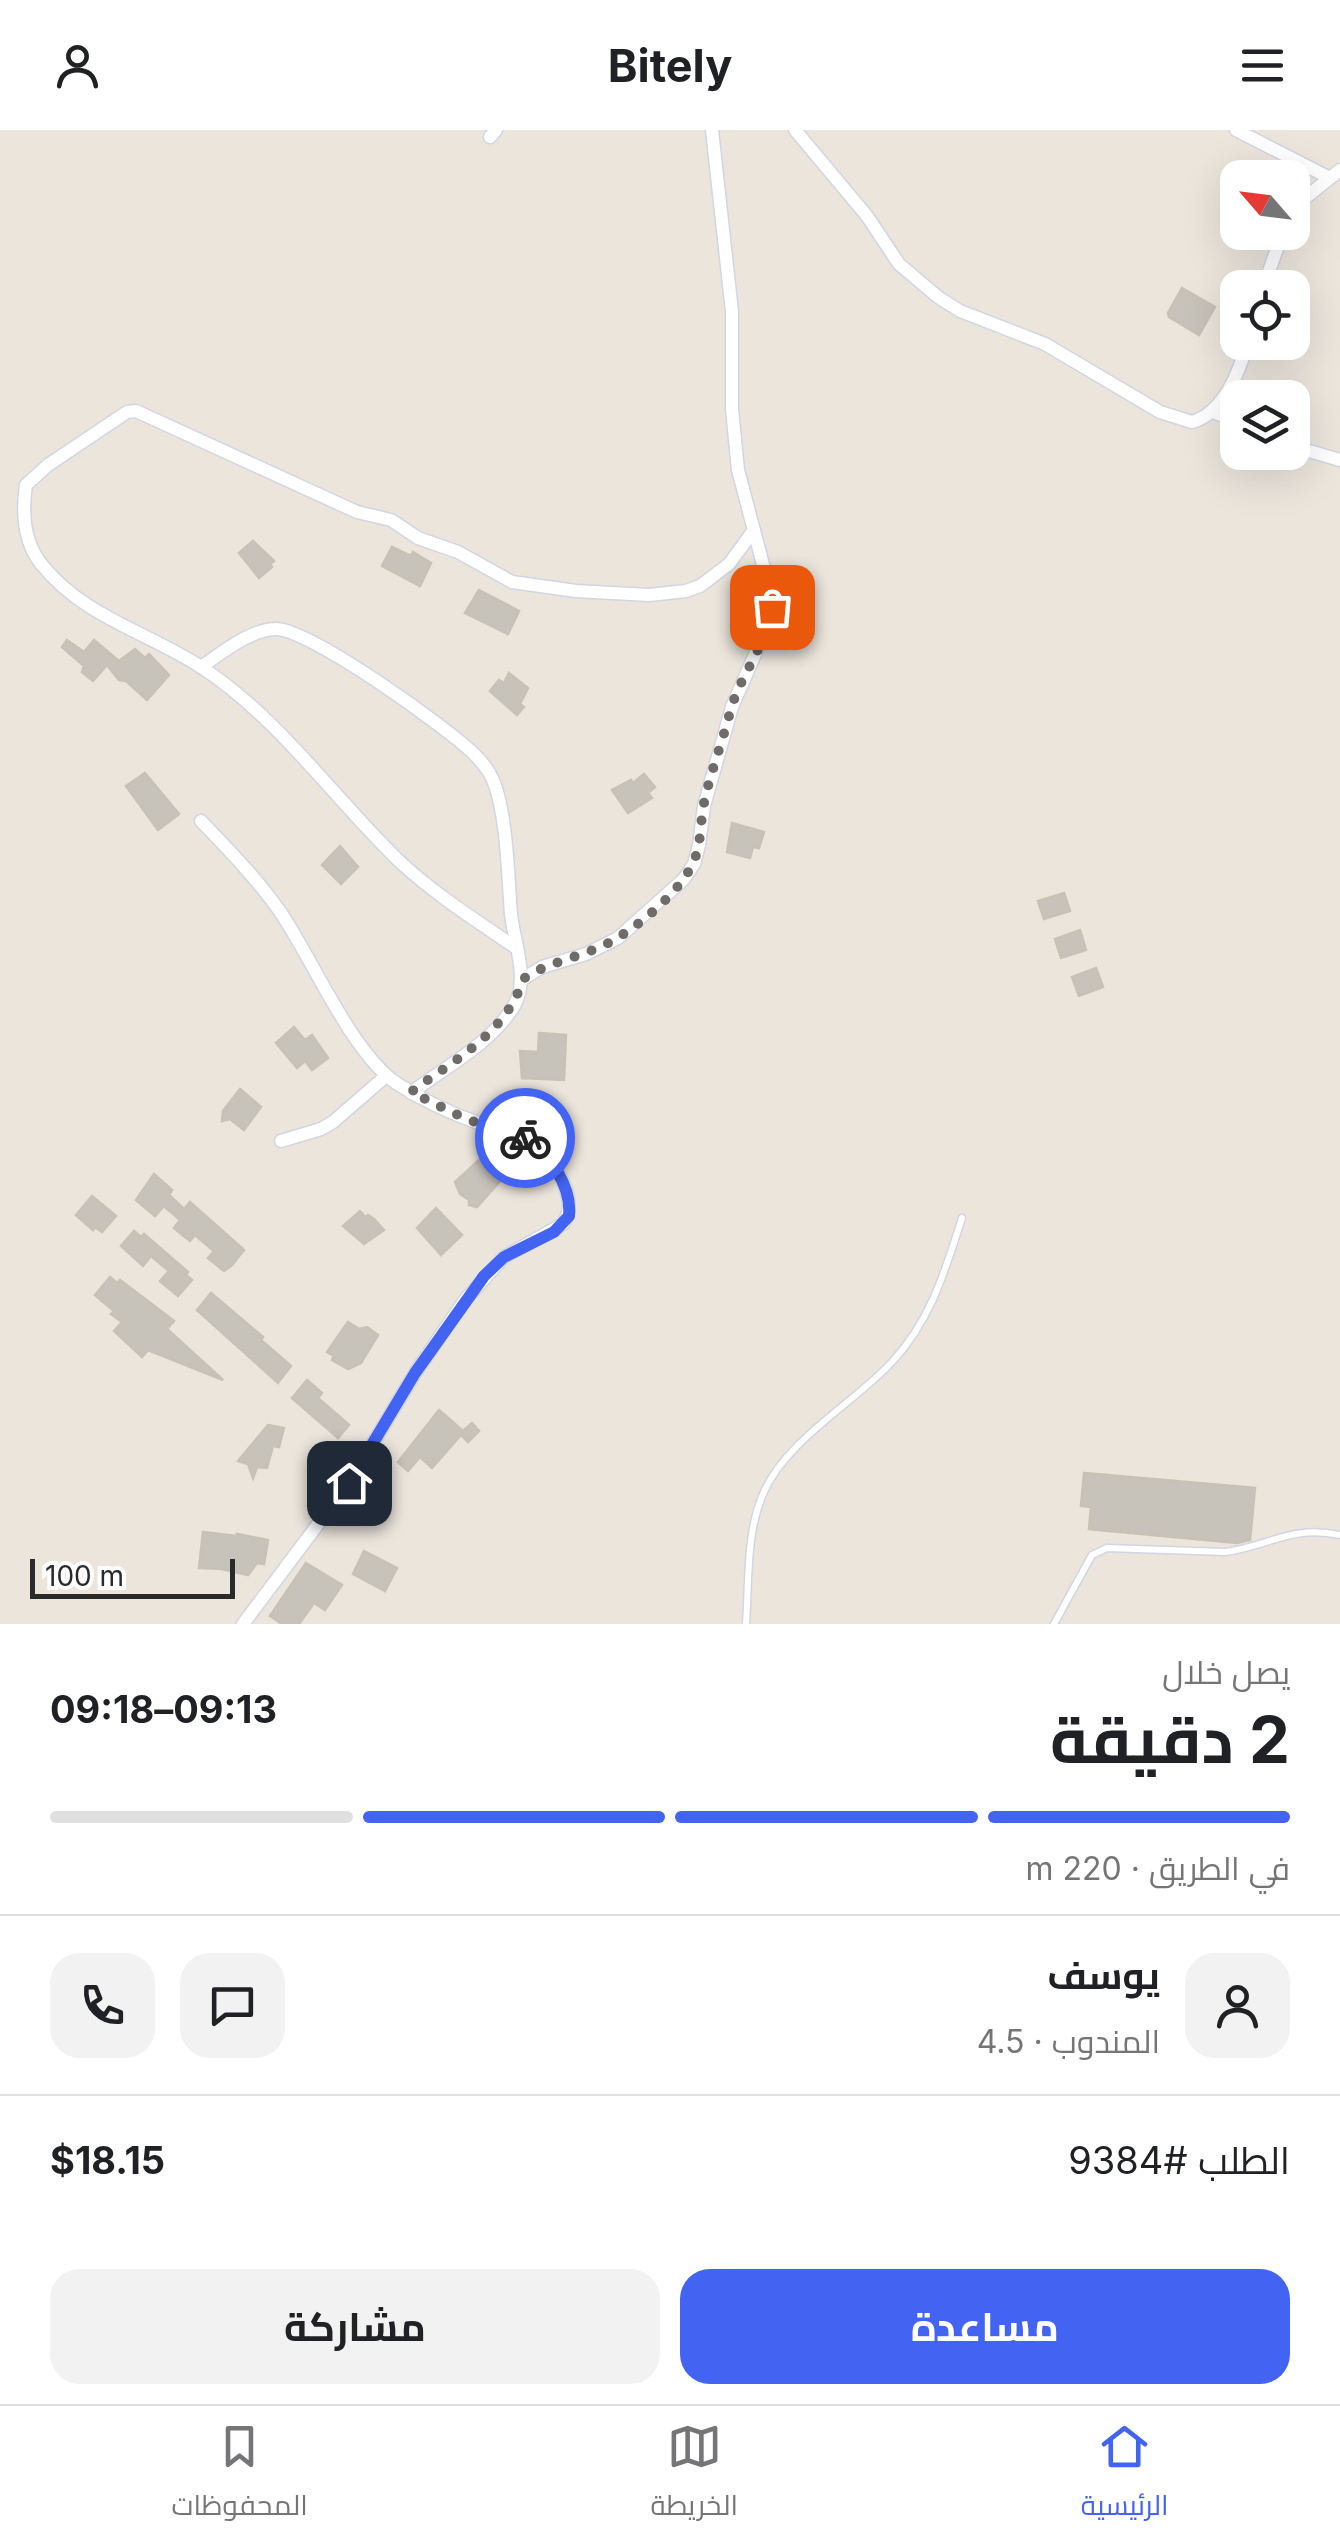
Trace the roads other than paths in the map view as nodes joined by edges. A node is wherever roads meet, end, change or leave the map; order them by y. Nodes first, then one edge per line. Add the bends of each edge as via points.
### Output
1 (712, 130) edge
2 (796, 130) edge
3 (1236, 130) edge
4 (1334, 173) edge
5 (1310, 196) edge
6 (1241, 360) edge
7 (1212, 412) junction
8 (1220, 415) edge
9 (1310, 451) edge
10 (1340, 460) edge
11 (754, 530) junction
12 (201, 667) junction
13 (201, 821) dead end
14 (515, 946) junction
15 (523, 979) junction
16 (386, 1076) junction
17 (411, 1092) junction
18 (281, 1141) dead end
19 (962, 1218) dead end
20 (1340, 1535) edge
21 (244, 1624) edge
22 (746, 1624) edge
23 (1054, 1624) edge

1 - 11 street via 732,312 735,444
2 - 7 street via 900,264 938,298 1045,344 1169,416 1192,422
3 - 4 street
4 - 5 street
6 - 7 street
7 - 8 street
9 - 10 street
11 - 12 street via 729,564 686,591 649,595 512,582 391,520 356,512 143,412 127,412 30,478 24,495 28,540 42,566 76,598
11 - 15 street via 770,591 770,620 732,707 694,864 618,938
12 - 14 street via 258,715 399,860
12 - 14 street via 256,634 292,631 472,751 498,797
13 - 16 street via 280,912 353,1036
14 - 15 street
15 - 17 street via 507,1016
16 - 17 street
16 - 18 street via 334,1122
17 - 21 street via 532,1142 568,1194 569,1216 554,1232 504,1257 465,1300 349,1483
19 - 22 lane via 938,1293 915,1334 779,1466 762,1495
20 - 23 lane via 1292,1532 1225,1552 1107,1548 1092,1555

